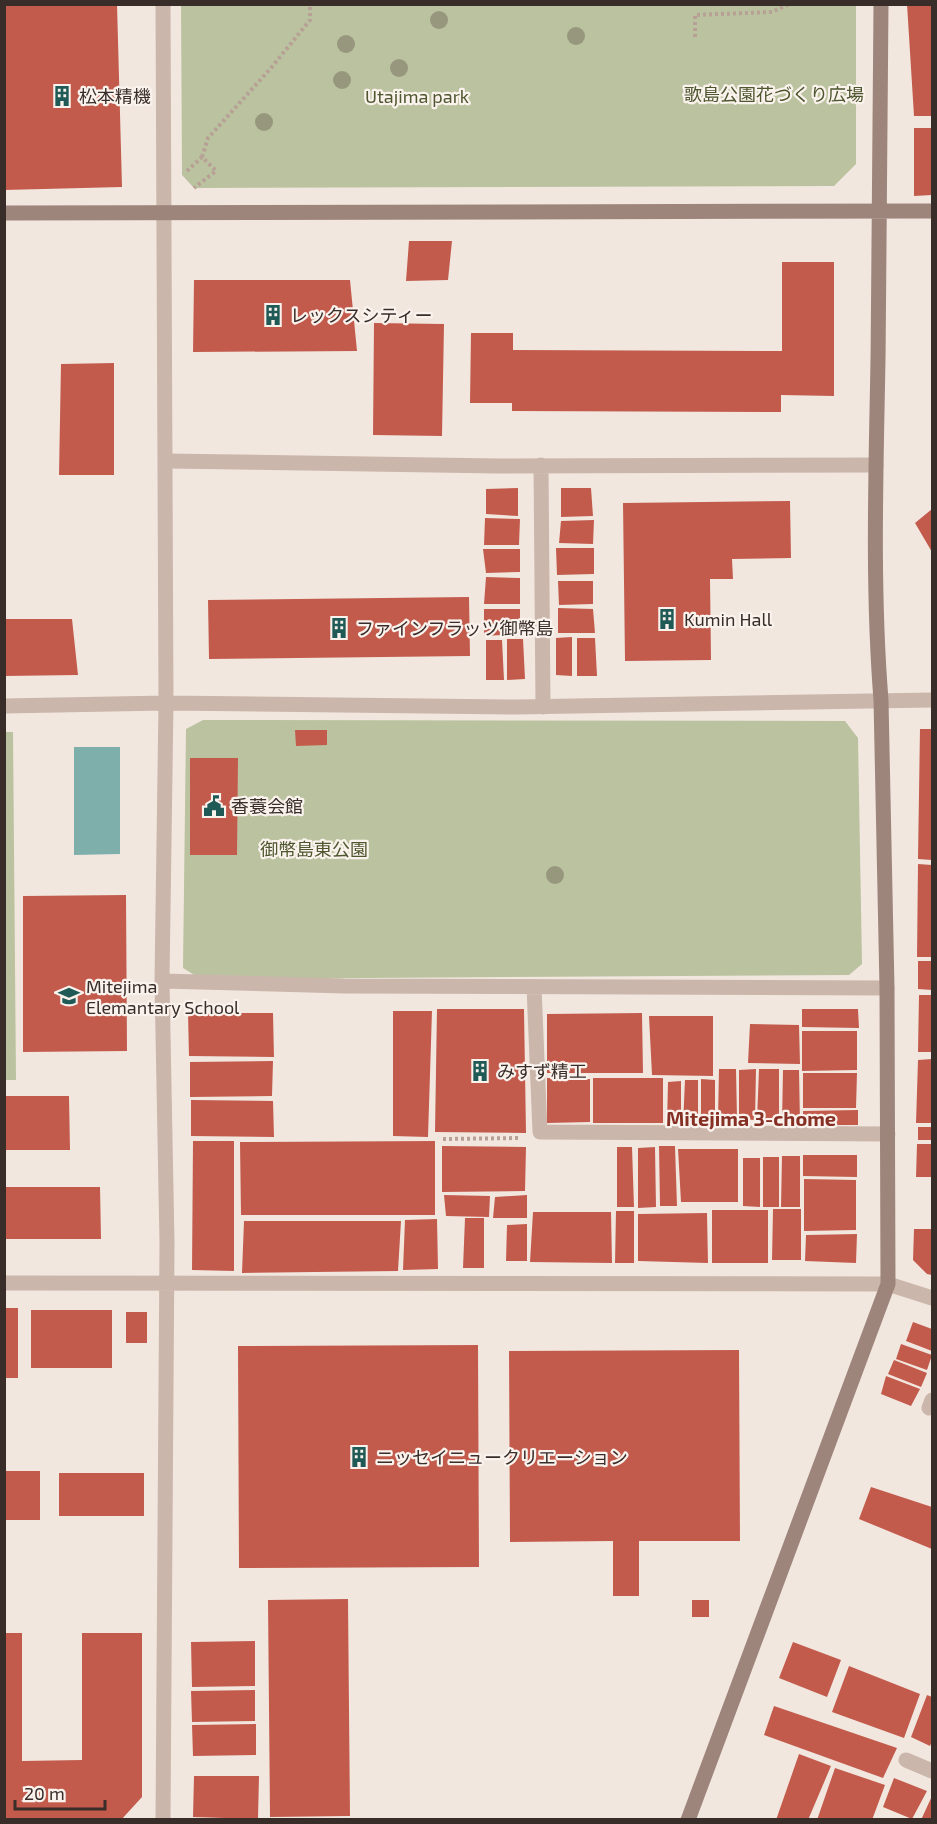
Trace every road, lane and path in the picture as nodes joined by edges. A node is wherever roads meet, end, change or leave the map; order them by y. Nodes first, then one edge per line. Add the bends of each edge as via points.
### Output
1 (163, 4) edge
2 (310, 4) edge
3 (789, 4) edge
4 (881, 4) edge
5 (695, 37) dead end
6 (202, 157) junction
7 (182, 175) dead end
8 (195, 188) dead end
9 (881, 211) junction
10 (933, 211) edge
11 (4, 213) edge
12 (165, 214) junction
13 (166, 461) junction
14 (541, 465) junction
15 (876, 465) junction
16 (881, 700) junction
17 (933, 700) edge
18 (166, 703) junction
19 (4, 706) edge
20 (543, 707) junction
21 (162, 981) junction
22 (534, 987) junction
23 (888, 988) junction
24 (540, 1132) junction
25 (888, 1134) junction
26 (443, 1139) dead end
27 (4, 1283) edge
28 (165, 1284) junction
29 (888, 1284) junction
30 (933, 1298) edge
31 (906, 1760) dead end
32 (933, 1771) edge
33 (163, 1820) edge
34 (688, 1820) edge

1 - 12 street
2 - 6 path via 310,20 208,138
3 - 5 path via 772,12 695,15
4 - 9 street
6 - 7 path
6 - 8 path via 216,171
9 - 10 street
9 - 12 street
9 - 15 street
11 - 12 street
12 - 13 street
13 - 14 street
13 - 18 street
14 - 15 street
14 - 20 street
15 - 16 street
16 - 17 street
16 - 20 street
16 - 23 street
18 - 19 street
18 - 20 street
18 - 21 street
21 - 22 street
21 - 28 street
22 - 23 street
22 - 24 street
23 - 25 street
24 - 25 street
24 - 26 path via 530,1138
25 - 29 street
27 - 28 street
28 - 29 street
28 - 33 street
29 - 30 street
29 - 34 street
31 - 32 street

